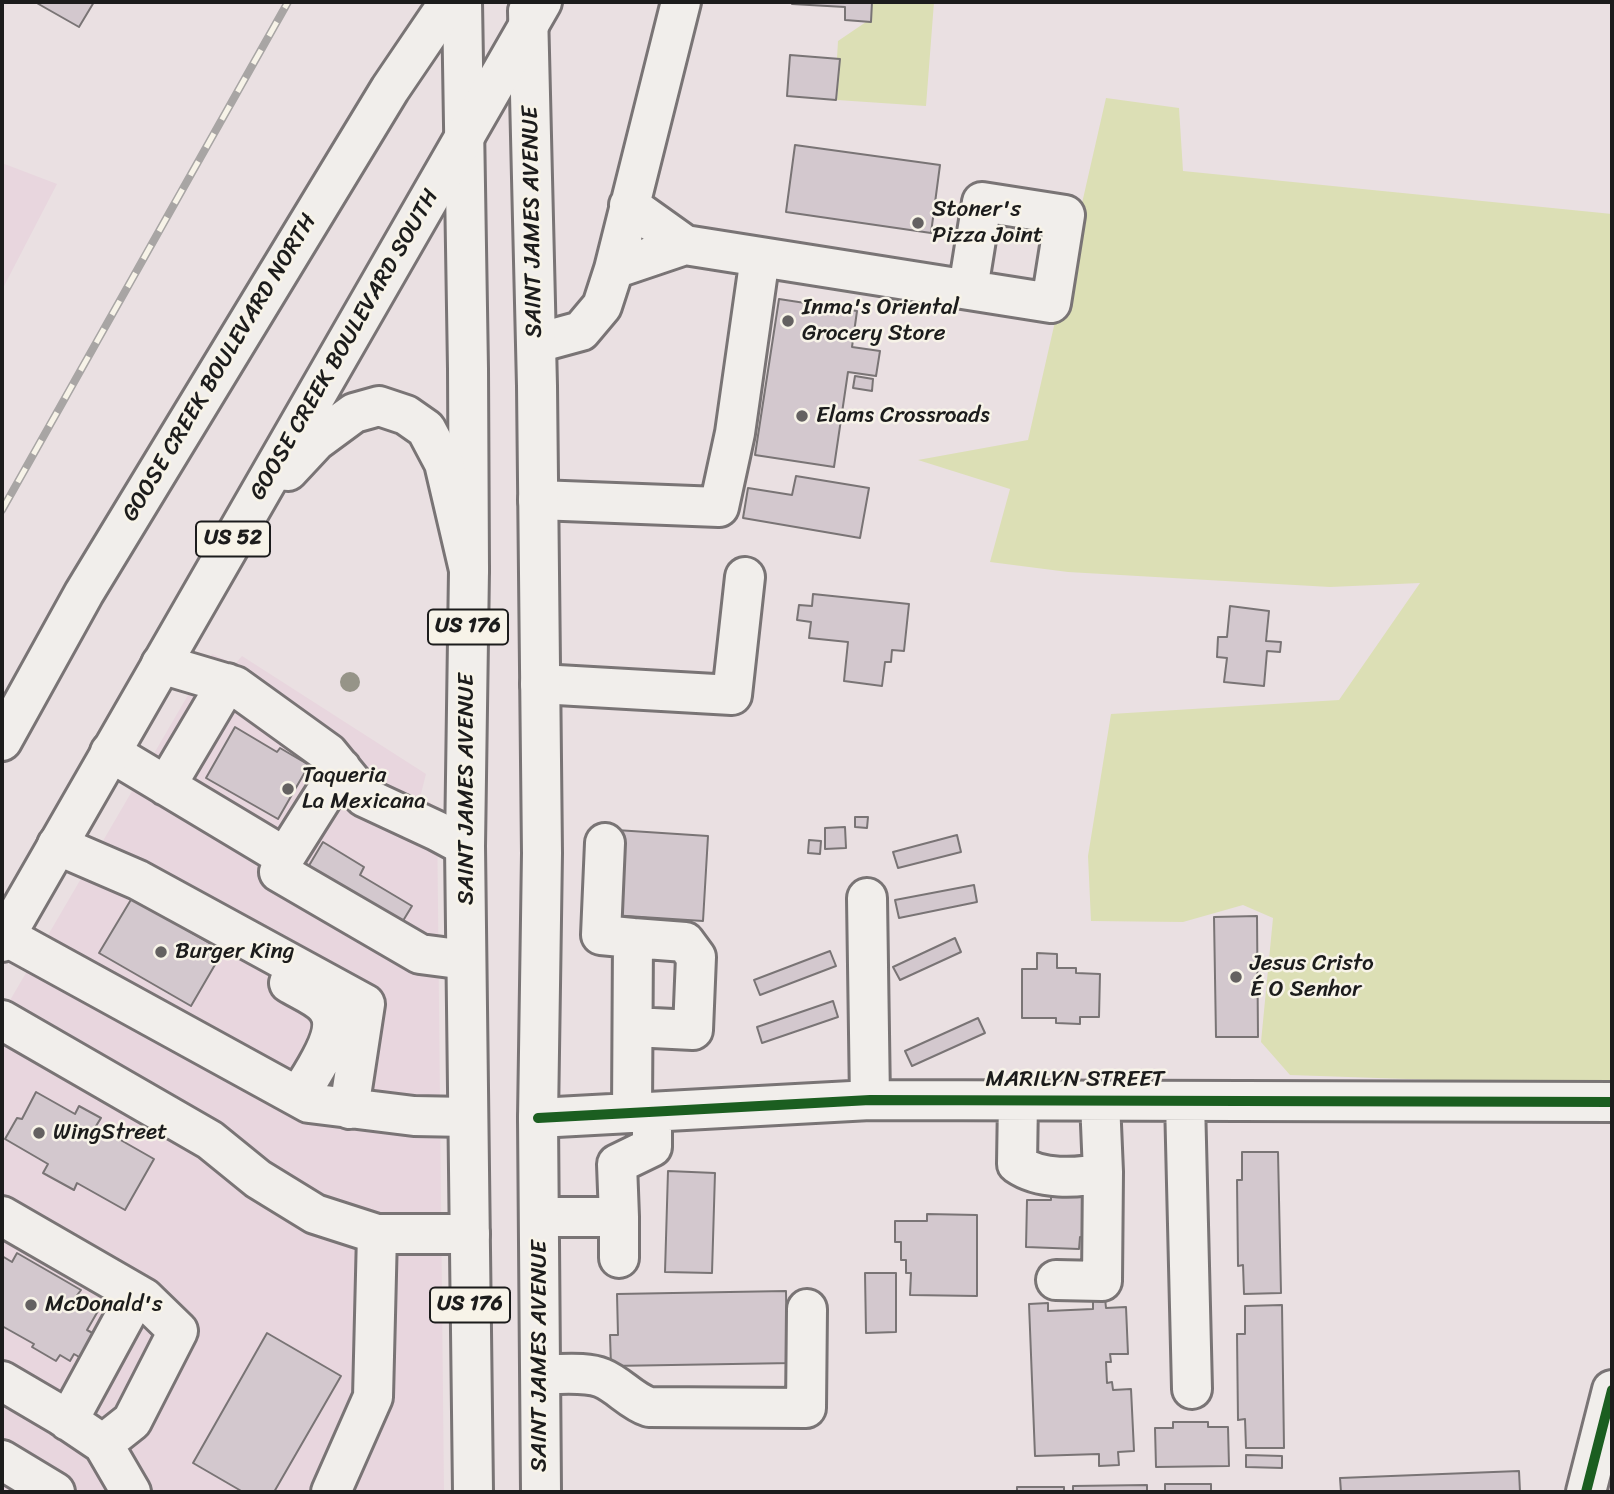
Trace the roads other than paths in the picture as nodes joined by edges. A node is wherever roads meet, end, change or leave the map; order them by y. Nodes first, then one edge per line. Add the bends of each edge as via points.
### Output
1 (449, 2) edge
2 (461, 2) edge
3 (681, 2) edge
4 (533, 10) edge
5 (465, 136) junction
6 (629, 205) junction
7 (685, 245) junction
8 (760, 257) junction
9 (614, 269) junction
10 (968, 289) dead end
11 (537, 344) junction
12 (538, 500) junction
13 (244, 519) junction
14 (469, 569) junction
15 (745, 577) dead end
16 (161, 664) junction
17 (227, 683) junction
18 (540, 684) junction
19 (2, 741) edge
20 (110, 752) junction
21 (341, 768) junction
22 (166, 786) junction
23 (604, 843) dead end
24 (57, 845) junction
25 (465, 846) junction
26 (285, 857) junction
27 (126, 874) junction
28 (867, 898) dead end
29 (633, 938) junction
30 (4, 939) edge
31 (466, 960) junction
32 (2, 1020) edge
33 (633, 1027) junction
34 (298, 1097) junction
35 (870, 1100) junction
36 (1018, 1101) junction
37 (1100, 1101) junction
38 (1185, 1101) junction
39 (1612, 1102) edge
40 (349, 1109) junction
41 (642, 1112) junction
42 (467, 1118) junction
43 (538, 1118) junction
44 (1103, 1172) junction
45 (2, 1216) edge
46 (539, 1217) junction
47 (619, 1217) junction
48 (377, 1234) junction
49 (470, 1234) junction
50 (620, 1258) dead end
51 (1056, 1280) dead end
52 (137, 1294) junction
53 (807, 1310) dead end
54 (541, 1374) junction
55 (2, 1381) edge
56 (1192, 1389) dead end
57 (1612, 1390) edge
58 (68, 1421) junction
59 (103, 1444) junction
60 (2, 1460) edge
61 (55, 1492) edge
62 (131, 1492) edge
63 (331, 1492) edge
64 (473, 1492) edge
65 (541, 1492) edge
66 (1586, 1492) edge

1 - 19 main road, GOOSE CREEK BOULEVARD NORTH via 390,89 84,593
2 - 5 main road, SAINT JAMES AVENUE / US 176
3 - 6 main road
4 - 5 main road, GOOSE CREEK BOULEVARD SOUTH / US 52
4 - 11 main road, SAINT JAMES AVENUE / US 176
5 - 13 main road, GOOSE CREEK BOULEVARD SOUTH / US 52
5 - 14 main road, SAINT JAMES AVENUE / US 176
6 - 7 main road
6 - 9 main road
7 - 8 main road
7 - 9 main road
8 - 10 main road
8 - 12 main road via 735,433 719,507
9 - 11 main road via 602,306 581,331
11 - 12 main road, SAINT JAMES AVENUE / US 176
12 - 18 main road, SAINT JAMES AVENUE / US 176
13 - 14 main road via 316,441 354,413 379,406 406,415 426,429 444,463
13 - 16 main road, GOOSE CREEK BOULEVARD SOUTH / US 52
14 - 25 main road, SAINT JAMES AVENUE / US 176
15 - 18 main road via 732,695
16 - 17 main road
16 - 20 main road, GOOSE CREEK BOULEVARD SOUTH / US 52
17 - 21 main road via 328,753
17 - 22 main road
18 - 43 main road, SAINT JAMES AVENUE / US 176
20 - 22 main road
20 - 24 main road, GOOSE CREEK BOULEVARD SOUTH / US 52
21 - 25 main road via 363,797
21 - 26 main road
22 - 26 main road
23 - 29 main road via 601,935
24 - 27 main road
24 - 30 main road, GOOSE CREEK BOULEVARD SOUTH / US 52
25 - 31 main road, SAINT JAMES AVENUE / US 176
26 - 31 main road via 279,872 420,954
27 - 34 main road via 177,916 327,1008 332,1036
27 - 40 main road via 366,1004
28 - 35 main road
29 - 33 main road
29 - 33 main road via 685,942 696,957 693,1030
30 - 34 main road
31 - 42 main road, SAINT JAMES AVENUE / US 176
32 - 48 main road via 210,1140 257,1179 315,1214
33 - 41 main road
34 - 40 main road
35 - 36 main road, MARILYN STREET
35 - 41 main road, MARILYN STREET
36 - 37 main road, MARILYN STREET
36 - 44 main road via 1017,1164 1029,1172 1065,1176
37 - 38 main road, MARILYN STREET
37 - 44 main road
38 - 39 main road, MARILYN STREET
38 - 56 main road
40 - 42 main road
41 - 43 main road, MARILYN STREET
41 - 47 main road via 652,1147 617,1164
42 - 49 main road, SAINT JAMES AVENUE / US 176
43 - 46 main road, SAINT JAMES AVENUE / US 176
44 - 51 main road via 1102,1281
45 - 52 main road
46 - 47 main road
46 - 54 main road, SAINT JAMES AVENUE / US 176
47 - 50 main road
48 - 49 main road
48 - 63 main road via 373,1397
49 - 64 main road, SAINT JAMES AVENUE / US 176
52 - 58 main road
52 - 59 main road via 178,1331 132,1420
53 - 54 main road via 806,1408 649,1407 595,1376
54 - 65 main road, SAINT JAMES AVENUE / US 176
55 - 58 main road
57 - 66 main road
58 - 59 main road
59 - 62 main road
60 - 61 main road

